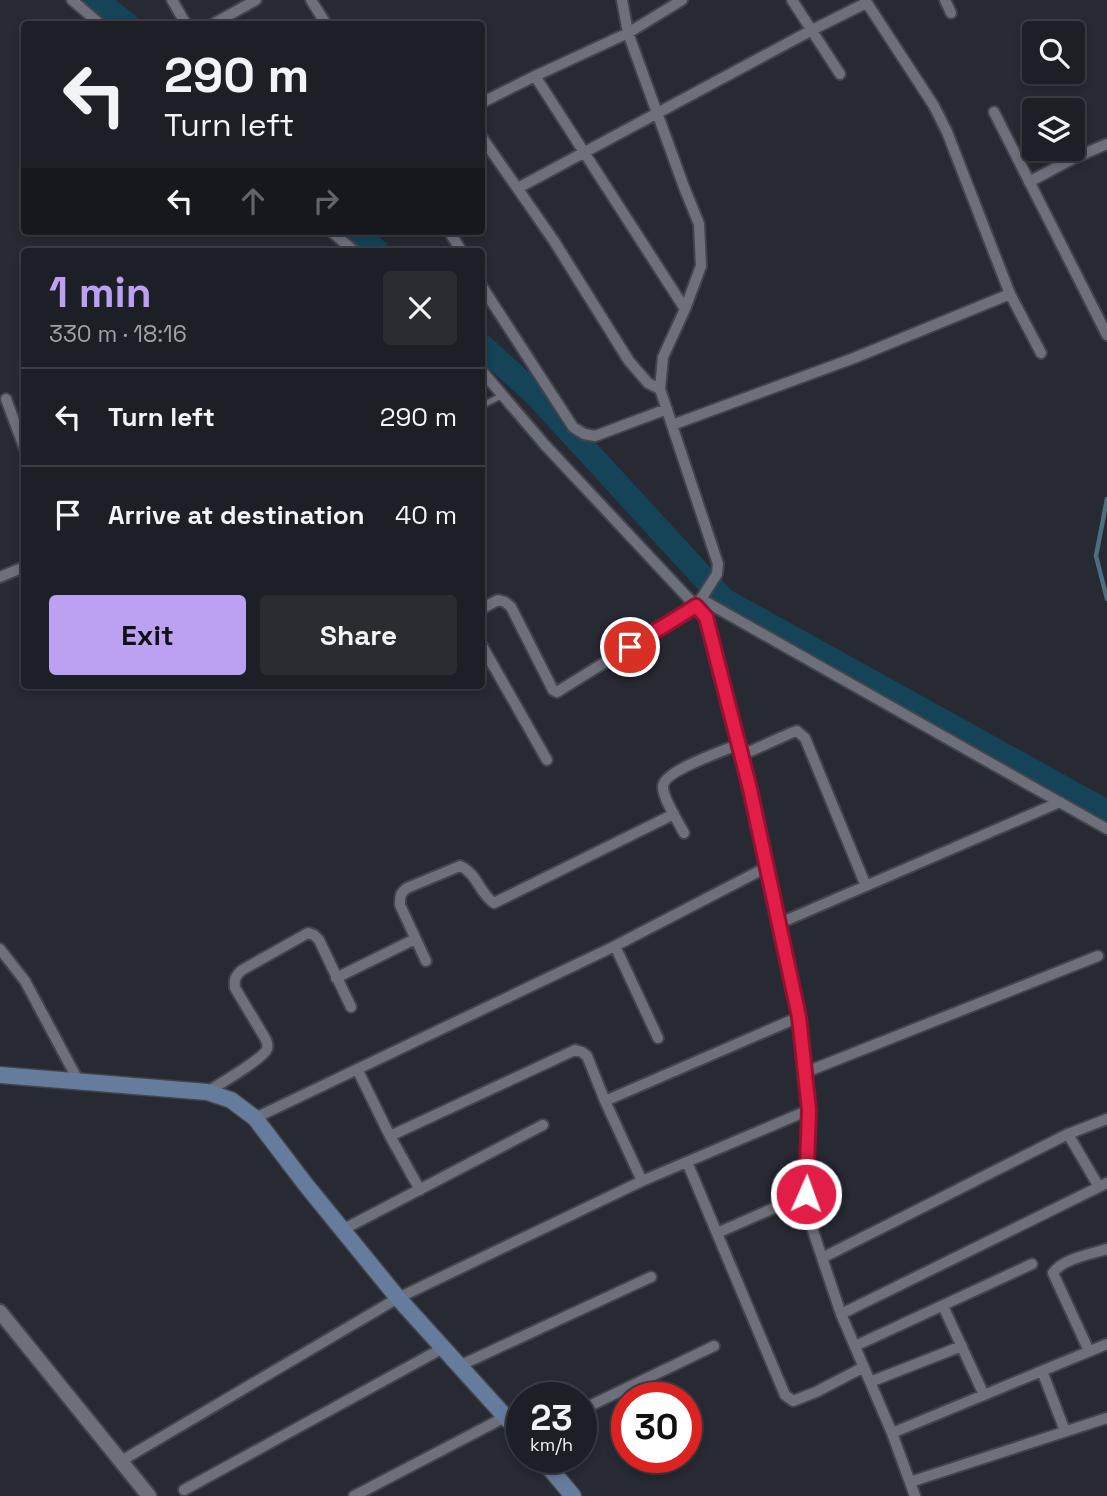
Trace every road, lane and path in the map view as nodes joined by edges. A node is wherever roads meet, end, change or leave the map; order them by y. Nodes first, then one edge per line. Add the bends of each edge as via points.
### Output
1 (72, 0) edge
2 (172, 0) edge
3 (256, 0) edge
4 (311, 0) edge
5 (622, 0) edge
6 (682, 0) edge
7 (792, 0) edge
8 (945, 0) edge
9 (865, 2) edge
10 (951, 13) dead end
11 (96, 21) edge
12 (184, 21) edge
13 (219, 21) edge
14 (324, 21) edge
15 (812, 30) junction
16 (628, 33) junction
17 (839, 74) dead end
18 (535, 76) junction
19 (485, 101) edge
20 (994, 112) dead end
21 (657, 114) junction
22 (485, 142) edge
23 (1107, 144) edge
24 (584, 153) junction
25 (1029, 182) junction
26 (518, 188) junction
27 (336, 235) edge
28 (350, 248) edge
29 (485, 291) edge
30 (1010, 294) junction
31 (685, 309) junction
32 (1107, 335) edge
33 (1041, 353) dead end
34 (485, 375) edge
35 (660, 389) junction
36 (503, 395) junction
37 (6, 399) dead end
38 (485, 404) edge
39 (667, 409) junction
40 (672, 425) junction
41 (21, 439) edge
42 (21, 568) edge
43 (0, 577) edge
44 (700, 599) junction
45 (485, 607) edge
46 (485, 651) edge
47 (740, 750) junction
48 (547, 760) dead end
49 (1060, 802) junction
50 (674, 814) junction
51 (1107, 829) edge
52 (684, 833) dead end
53 (767, 867) junction
54 (866, 886) junction
55 (780, 923) junction
56 (415, 939) junction
57 (615, 946) junction
58 (0, 948) edge
59 (1098, 956) dead end
60 (426, 961) dead end
61 (336, 978) junction
62 (351, 1007) dead end
63 (799, 1017) junction
64 (658, 1038) dead end
65 (356, 1069) junction
66 (806, 1072) junction
67 (0, 1075) edge
68 (79, 1082) junction
69 (206, 1092) junction
70 (606, 1101) junction
71 (809, 1110) junction
72 (255, 1118) junction
73 (1107, 1119) edge
74 (543, 1125) dead end
75 (1068, 1134) junction
76 (390, 1136) junction
77 (687, 1162) junction
78 (642, 1181) junction
79 (1103, 1185) edge
80 (420, 1189) junction
81 (806, 1194) junction
82 (344, 1230) junction
83 (717, 1233) junction
84 (1107, 1249) edge
85 (822, 1258) junction
86 (1032, 1264) dead end
87 (651, 1278) dead end
88 (398, 1298) junction
89 (943, 1306) junction
90 (0, 1312) edge
91 (841, 1314) junction
92 (1107, 1344) edge
93 (714, 1346) dead end
94 (855, 1346) junction
95 (962, 1346) junction
96 (443, 1348) junction
97 (1089, 1351) junction
98 (459, 1366) junction
99 (864, 1367) junction
100 (1042, 1371) junction
101 (870, 1382) junction
102 (984, 1395) junction
103 (597, 1402) edge
104 (505, 1417) joint
105 (1107, 1419) edge
106 (1065, 1431) junction
107 (892, 1433) junction
108 (121, 1461) junction
109 (554, 1473) edge
110 (910, 1482) junction
111 (184, 1490) dead end
112 (149, 1496) edge
113 (354, 1496) edge
114 (573, 1496) edge
115 (915, 1496) edge

1 - 11 street
2 - 12 street
3 - 13 street
4 - 14 street
5 - 16 street
6 - 16 street
7 - 15 street
8 - 10 street
9 - 15 street
9 - 30 street via 947,132
15 - 17 street
15 - 21 street
16 - 18 street
16 - 21 street
18 - 19 street
18 - 24 street
20 - 25 street
21 - 24 street
21 - 31 street via 699,224 701,266
22 - 26 street
23 - 25 street
24 - 26 street
24 - 31 street
25 - 32 street
26 - 35 street via 629,361 648,383
27 - 28 street
29 - 39 street via 573,427 595,436
30 - 33 street
30 - 40 street
31 - 35 street via 663,357
34 - 36 street
35 - 39 street
36 - 38 lane
36 - 44 street via 545,445
37 - 41 street
39 - 40 street
40 - 44 street via 718,564 714,580
42 - 43 street
44 - 45 street via 557,692 510,607 498,600
44 - 47 street
44 - 49 street
46 - 48 street
47 - 50 street via 674,772 664,780 664,794
47 - 53 street
47 - 54 street via 797,731 802,734
49 - 51 street
49 - 54 street
50 - 52 street
50 - 56 street via 494,903 460,866 407,888 400,905
53 - 55 street
53 - 57 street
54 - 55 street
55 - 63 street
56 - 60 street
56 - 61 street
57 - 64 street
57 - 65 street
58 - 68 street via 25,981
59 - 66 street
61 - 62 street
61 - 69 street via 318,940 308,933 236,975 235,988 268,1045 256,1060
63 - 66 street
63 - 70 street
65 - 72 street
65 - 76 street
66 - 71 street
67 - 68 main road
68 - 69 main road
69 - 72 main road via 231,1100
70 - 76 street via 587,1056 575,1050
70 - 78 street
71 - 77 street
71 - 81 street
72 - 82 main road
73 - 75 street
74 - 80 street
75 - 79 street
75 - 85 street
76 - 80 street
77 - 78 street
77 - 83 street
78 - 88 street
79 - 91 street
80 - 82 street
81 - 83 street
81 - 85 street
82 - 88 main road
83 - 99 street via 785,1395 793,1401 800,1399
84 - 97 street via 1063,1263 1053,1273
85 - 91 street
86 - 89 street
87 - 98 street
88 - 96 main road
88 - 108 street
89 - 94 street
89 - 95 street
90 - 108 street
91 - 94 street
92 - 97 street
93 - 103 street
94 - 99 street
95 - 101 street
95 - 102 street
96 - 98 main road
96 - 111 street
97 - 100 street
98 - 104 main road
99 - 101 street
100 - 102 street
100 - 106 street
101 - 107 street
102 - 107 street
104 - 113 street
105 - 106 street
106 - 110 street
107 - 110 street
108 - 112 street
109 - 114 main road
110 - 115 street

